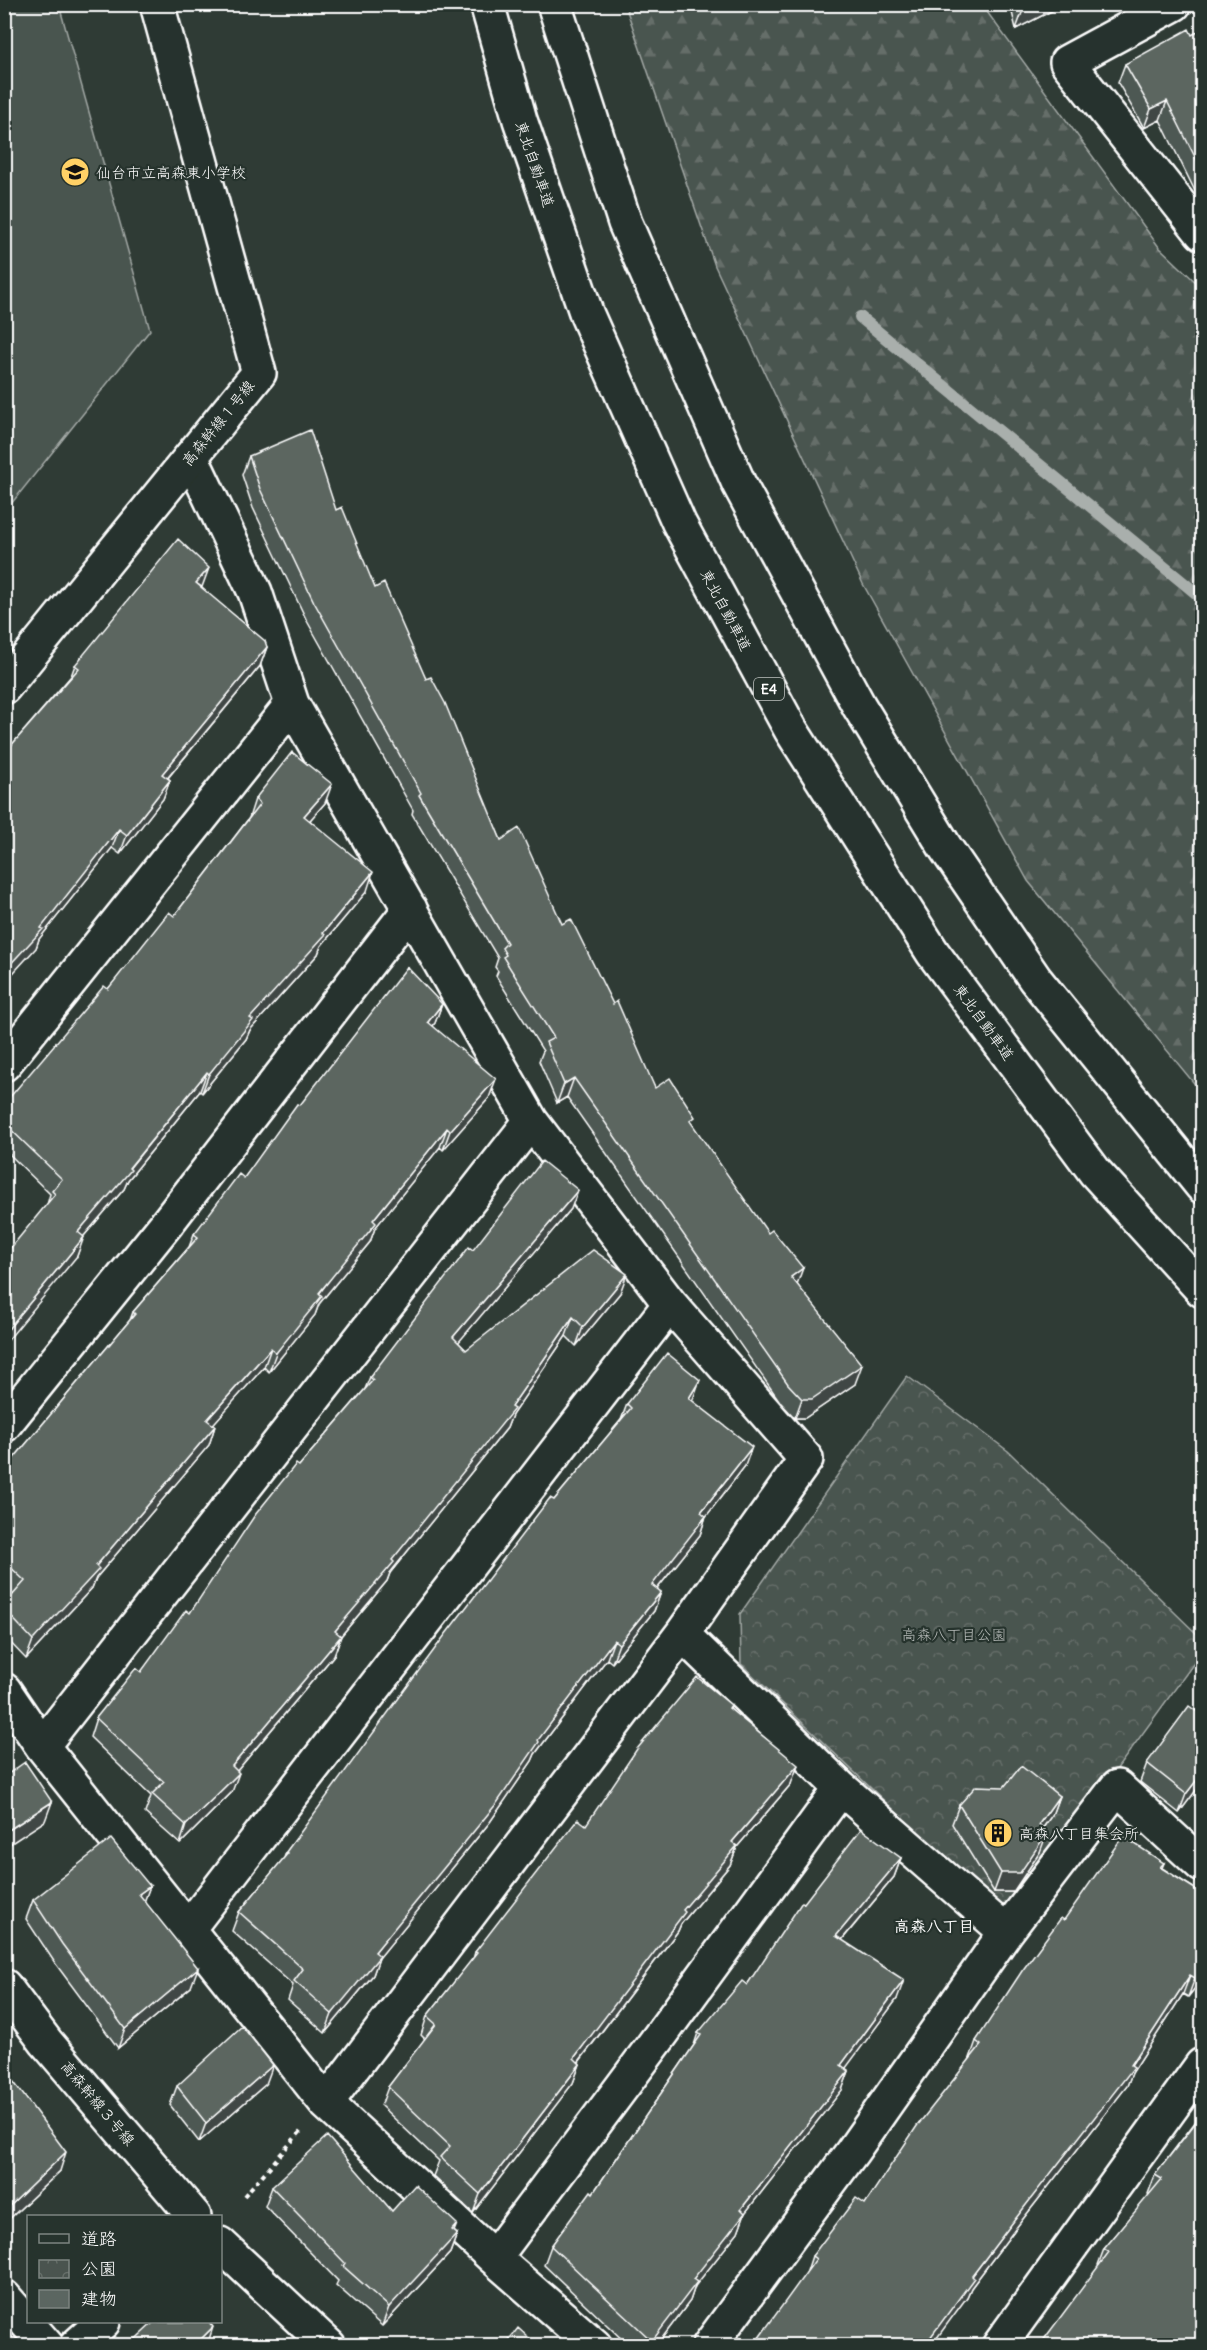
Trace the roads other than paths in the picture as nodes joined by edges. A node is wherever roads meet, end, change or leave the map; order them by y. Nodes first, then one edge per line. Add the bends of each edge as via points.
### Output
1 (158, 4) edge
2 (487, 4) edge
3 (554, 4) edge
4 (1174, 4) edge
5 (1203, 233) edge
6 (191, 457) junction
7 (4, 687) edge
8 (292, 704) junction
9 (410, 909) junction
10 (4, 1064) edge
11 (531, 1121) junction
12 (1203, 1186) edge
13 (1203, 1290) edge
14 (670, 1304) junction
15 (4, 1425) edge
16 (682, 1634) junction
17 (4, 1690) edge
18 (42, 1746) junction
19 (841, 1788) junction
20 (1203, 1865) edge
21 (188, 1929) junction
22 (1006, 1932) junction
23 (4, 1986) edge
24 (1203, 2065) edge
25 (326, 2103) junction
26 (192, 2215) edge
27 (222, 2246) edge
28 (494, 2258) junction
29 (4, 2297) edge
30 (103, 2323) edge
31 (47, 2346) edge
32 (76, 2346) edge
33 (329, 2346) edge
34 (595, 2346) edge
35 (709, 2346) edge
36 (999, 2346) edge

1 - 6 main road, 高森幹線１号線 via 259,373
2 - 13 main road, 東北自動車道 / E4 via 520,120 587,315 679,523 791,730 940,963 1095,1172
3 - 12 main road via 624,223 739,484 853,696 945,847 1035,979
4 - 5 main road via 1067,62
6 - 7 main road, 高森幹線１号線
6 - 8 main road via 255,592
8 - 9 main road
8 - 10 main road
9 - 11 main road
9 - 15 main road
11 - 14 main road
11 - 18 main road
14 - 16 main road via 806,1459
14 - 21 main road
16 - 19 main road
16 - 25 main road
17 - 18 main road
18 - 21 main road
19 - 22 main road
19 - 28 main road
20 - 22 main road via 1117,1787
21 - 25 main road
22 - 35 main road via 852,2152
23 - 26 main road, 高森幹線３号線 via 46,2042
24 - 36 main road
25 - 28 main road
27 - 33 main road
28 - 34 main road
29 - 31 main road
30 - 32 main road

